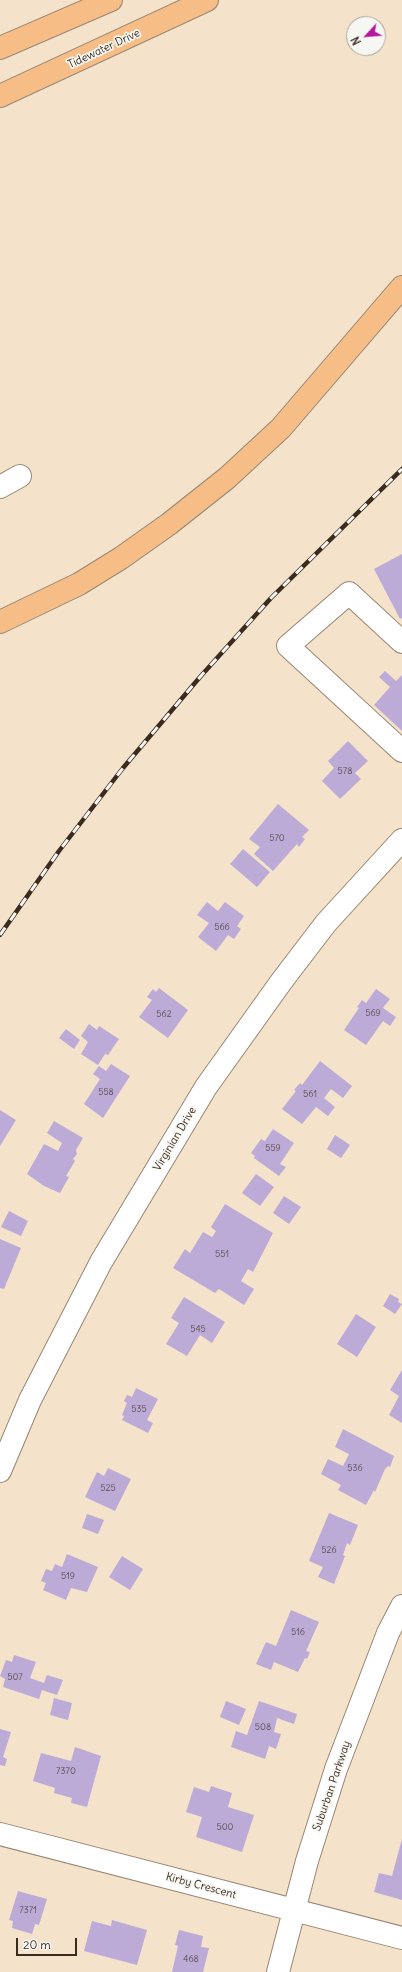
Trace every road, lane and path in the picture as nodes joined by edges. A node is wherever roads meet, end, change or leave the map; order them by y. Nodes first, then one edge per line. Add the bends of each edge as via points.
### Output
1 (112, 0) edge
2 (207, 0) edge
3 (0, 48) edge
4 (0, 96) edge
5 (402, 287) edge
6 (20, 476) dead end
7 (0, 487) edge
8 (0, 622) edge
9 (402, 642) edge
10 (402, 751) edge
11 (402, 840) edge
12 (0, 1471) edge
13 (402, 1606) edge
14 (0, 1834) edge
15 (293, 1910) junction
16 (402, 1938) edge
17 (278, 1972) edge

1 - 3 highway
2 - 4 highway, Tidewater Drive
5 - 8 highway via 281,428 227,478 121,558 79,584
6 - 7 street
9 - 10 street via 349,593 288,646
11 - 12 street, Virginian Drive via 326,923 206,1087 101,1262 30,1400
13 - 15 street, Suburban Parkway via 388,1633 336,1769
14 - 15 street, Kirby Crescent
15 - 16 street, Kirby Crescent
15 - 17 street, Suburban Parkway

